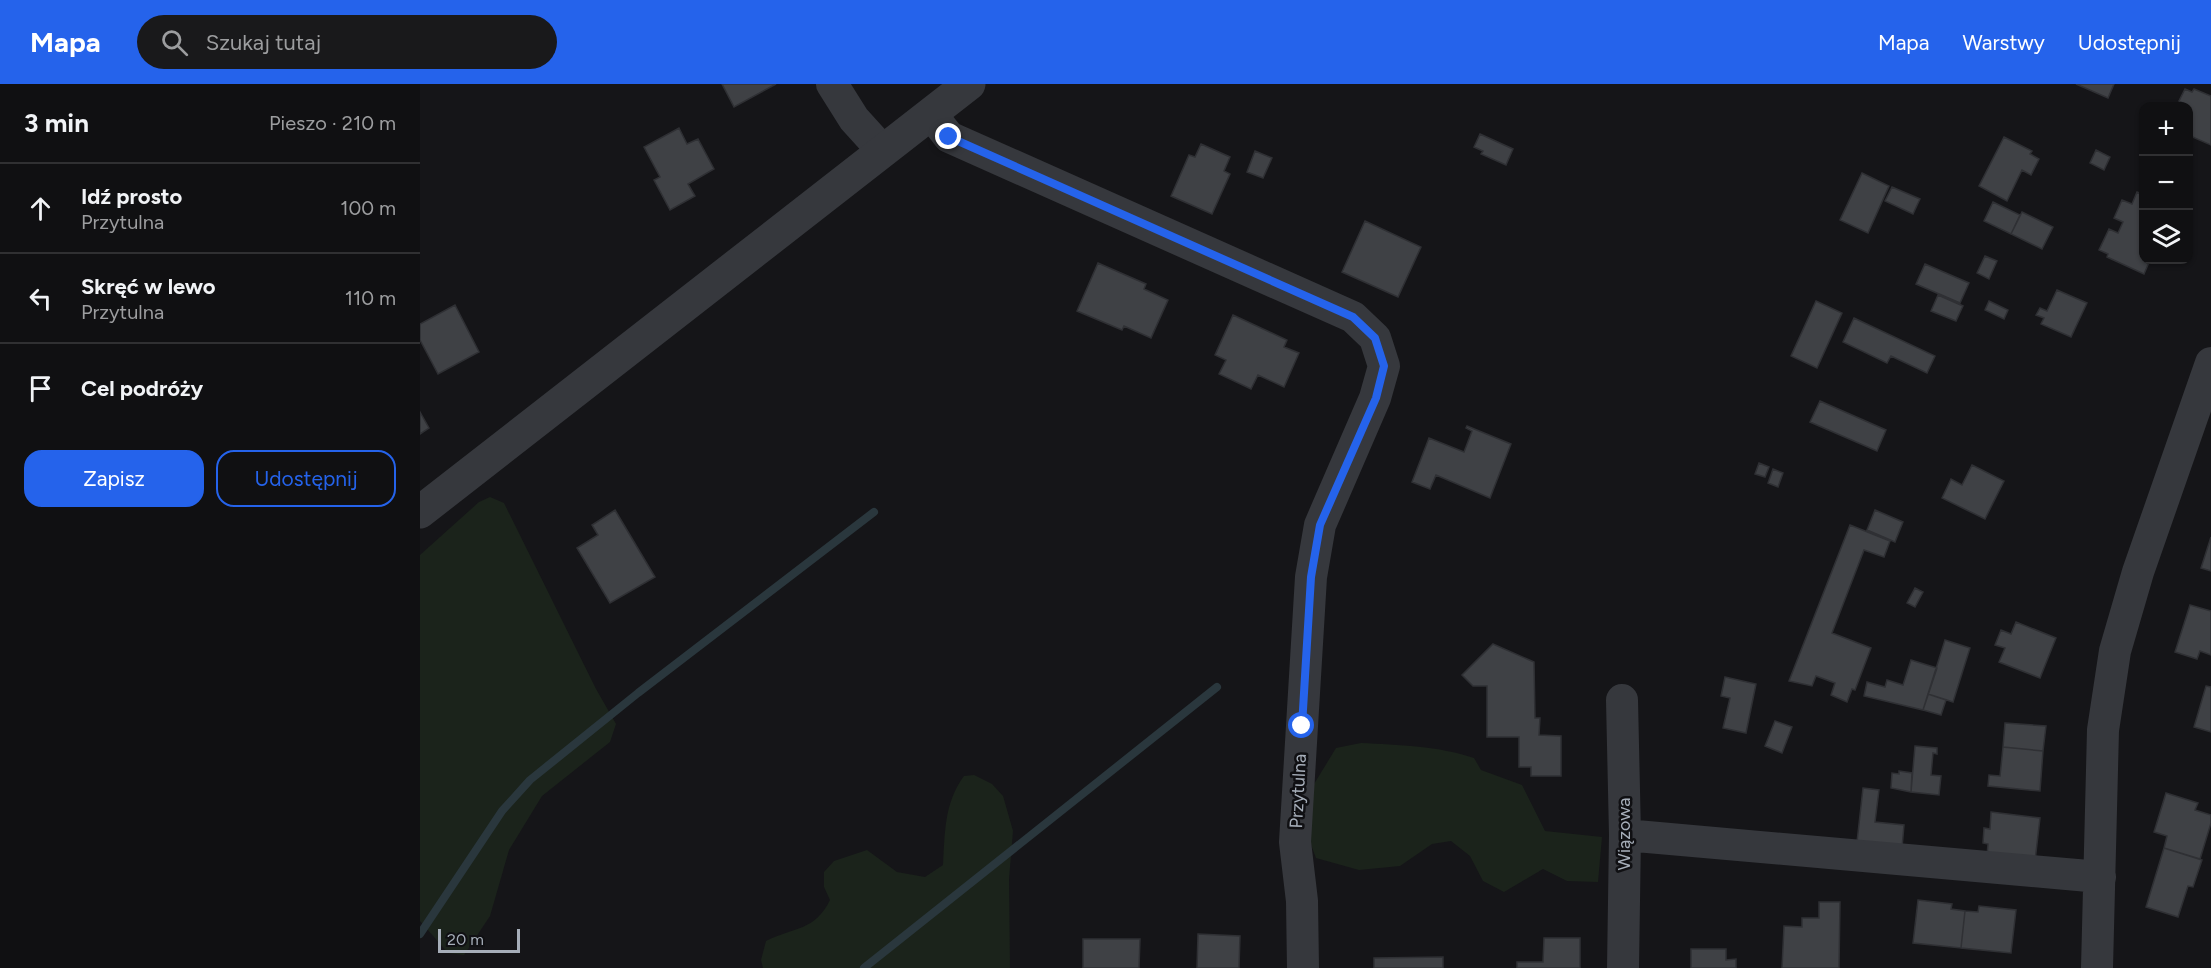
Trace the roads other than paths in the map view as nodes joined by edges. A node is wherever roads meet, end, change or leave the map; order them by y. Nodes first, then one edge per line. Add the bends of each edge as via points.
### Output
1 (832, 84) edge
2 (969, 84) edge
3 (931, 114) junction
4 (883, 151) junction
5 (2211, 363) edge
6 (420, 512) edge
7 (1622, 700) dead end
8 (1625, 835) junction
9 (2100, 877) junction
10 (1303, 968) edge
11 (1623, 968) edge
12 (2097, 968) edge

1 - 4 street via 854,119
2 - 3 street
3 - 4 street
3 - 10 street, Przytulna via 949,137 1353,317 1375,338 1384,366 1376,398 1320,525 1311,577 1295,842 1302,901
4 - 6 street
5 - 9 street via 2138,572 2115,651 2104,712
7 - 8 street, Wiązowa
8 - 9 street
8 - 11 street, Wiązowa
9 - 12 street

